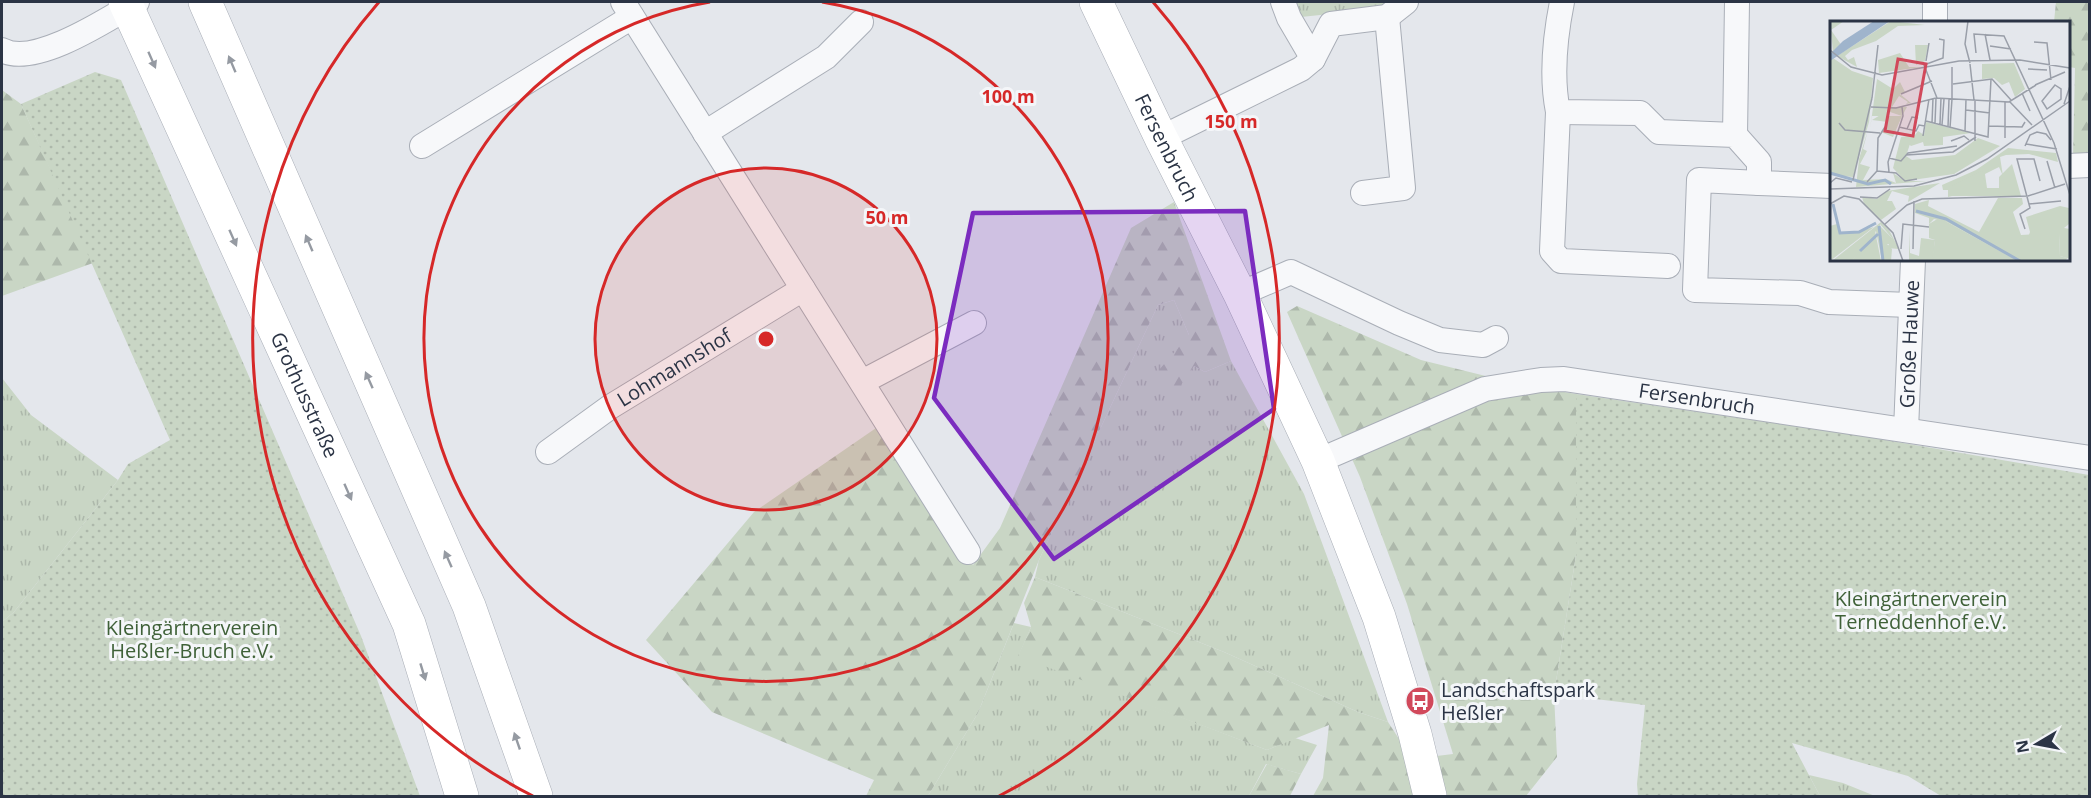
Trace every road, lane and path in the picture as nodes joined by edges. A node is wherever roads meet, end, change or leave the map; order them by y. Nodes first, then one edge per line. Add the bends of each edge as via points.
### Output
1 (205, 2) edge
2 (1096, 2) edge
3 (1283, 2) edge
4 (1406, 2) edge
5 (1562, 2) edge
6 (1737, 2) edge
7 (1935, 2) edge
8 (130, 3) edge
9 (627, 9) edge
10 (1388, 17) junction
11 (1935, 21) edge
12 (861, 22) dead end
13 (2, 50) edge
14 (1313, 60) junction
15 (1558, 112) junction
16 (705, 133) junction
17 (1735, 135) junction
18 (1161, 138) junction
19 (422, 146) dead end
20 (2090, 165) edge
21 (2070, 166) edge
22 (1759, 183) junction
23 (1830, 186) edge
24 (1363, 193) dead end
25 (1912, 261) edge
26 (1668, 266) dead end
27 (803, 289) junction
28 (1240, 294) junction
29 (1910, 304) junction
30 (974, 322) dead end
31 (1496, 338) dead end
32 (862, 382) junction
33 (1906, 430) junction
34 (548, 452) dead end
35 (2090, 458) edge
36 (1318, 461) junction
37 (968, 552) dead end
38 (462, 796) edge
39 (536, 796) edge
40 (1430, 796) edge

39 -> 1 main road via 469,606
2 - 18 main road, Fersenbruch
3 - 14 street
4 - 10 street
5 - 15 street via 1554,92
6 - 17 street
7 - 11 street
8 - 13 street via 64,43 29,54
8 -> 38 main road, Grothusstraße via 409,624
9 - 16 street
9 - 19 street
10 - 14 street via 1331,24
10 - 24 street via 1403,188
12 - 16 street via 826,57
14 - 18 street
15 - 17 street via 1640,114 1659,132
15 - 26 street via 1552,251 1562,261
16 - 27 street
17 - 22 street via 1760,162
18 - 28 main road, Fersenbruch
20 - 21 street
22 - 23 street
22 - 29 street via 1699,180 1695,290 1800,294 1828,302
25 - 29 street, Große Hauwe
27 - 32 street
27 - 34 street, Lohmannshof via 610,407
28 - 31 street via 1291,272 1440,340 1483,345
28 - 36 main road, Fersenbruch
29 - 33 street, Große Hauwe
30 - 32 street
32 - 37 street
33 - 35 street, Fersenbruch
33 - 36 street, Fersenbruch via 1564,379 1541,380 1485,389
36 - 40 main road, Fersenbruch via 1379,617

